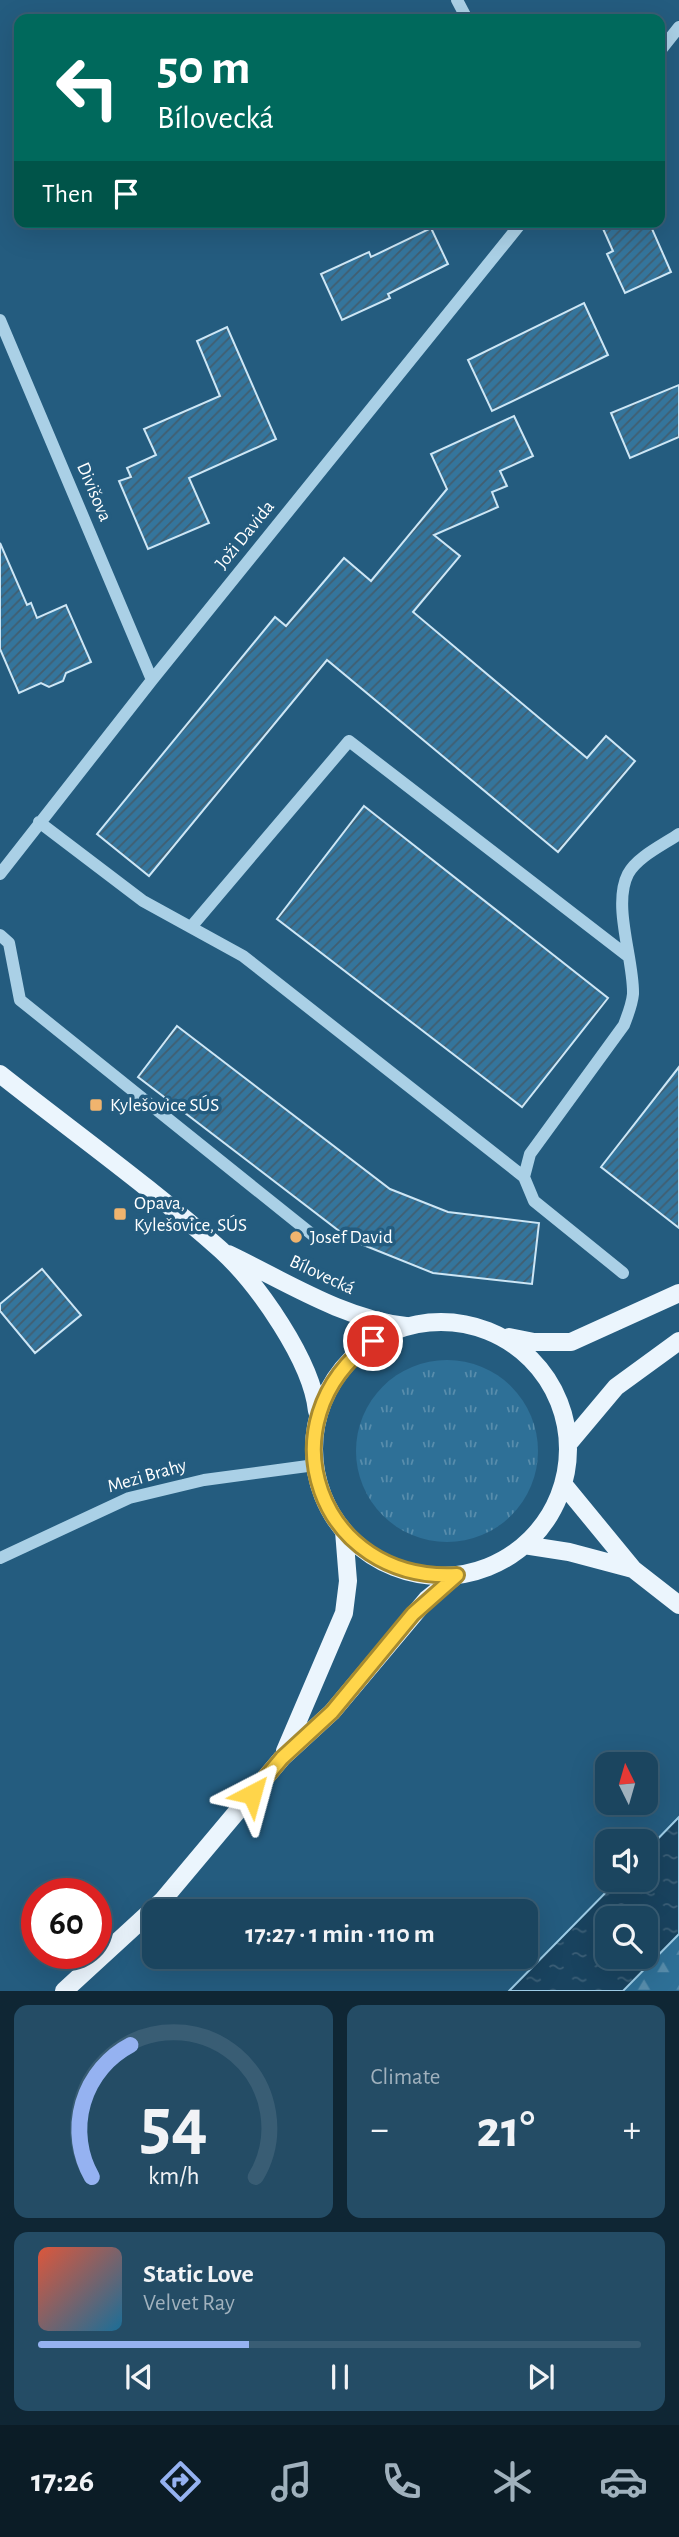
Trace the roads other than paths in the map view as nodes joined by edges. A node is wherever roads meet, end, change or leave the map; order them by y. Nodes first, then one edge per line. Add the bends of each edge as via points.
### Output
1 (679, 27) edge
2 (665, 45) edge
3 (517, 228) edge
4 (0, 320) edge
5 (152, 680) junction
6 (39, 822) junction
7 (679, 834) edge
8 (0, 874) edge
9 (191, 928) junction
10 (0, 934) edge
11 (629, 957) junction
12 (0, 1074) edge
13 (524, 1177) junction
14 (314, 1236) dead end
15 (222, 1251) junction
16 (624, 1273) dead end
17 (679, 1293) edge
18 (408, 1326) junction
19 (500, 1336) junction
20 (679, 1341) edge
21 (318, 1415) junction
22 (569, 1443) junction
23 (315, 1465) junction
24 (564, 1485) junction
25 (344, 1531) junction
26 (524, 1545) junction
27 (0, 1558) edge
28 (633, 1569) junction
29 (457, 1575) junction
30 (679, 1605) edge
31 (282, 1758) junction
32 (64, 1991) edge

1 - 2 street
3 - 5 street, Joži Davida
4 - 5 street, Divišova
5 - 6 street, Joži Davida
6 - 8 street, Joži Davida
6 - 9 street via 143,901
7 - 11 street via 628,874 622,894
9 - 11 street via 349,741
9 - 13 street via 243,956
10 - 14 street via 9,943 20,1000
11 - 13 street via 633,991 624,1025 530,1154
12 - 15 main road, Bílovecká
13 - 16 street via 534,1201
15 - 18 main road, Bílovecká via 345,1310
15 - 21 main road, Bílovecká via 297,1350 312,1380
17 - 19 main road via 571,1342
18 - 19 main road, Bílovecká via 446,1321
18 - 21 main road, Bílovecká via 358,1352 333,1381
19 - 22 main road, Bílovecká via 529,1356 550,1382 564,1411
20 - 22 main road via 616,1387
21 - 23 main road, Bílovecká
22 - 24 main road, Bílovecká
23 - 25 main road, Bílovecká via 326,1505
23 - 27 street, Mezi Brahy via 204,1480 129,1498
24 - 26 main road, Bílovecká via 548,1518
24 - 28 main road
25 - 29 main road, Bílovecká via 367,1552 395,1567 426,1576
25 - 31 main road via 348,1581 344,1613
26 - 28 main road
26 - 29 main road, Bílovecká via 493,1566
28 - 30 main road
29 - 31 main road via 427,1599 332,1712
31 - 32 main road via 162,1901

